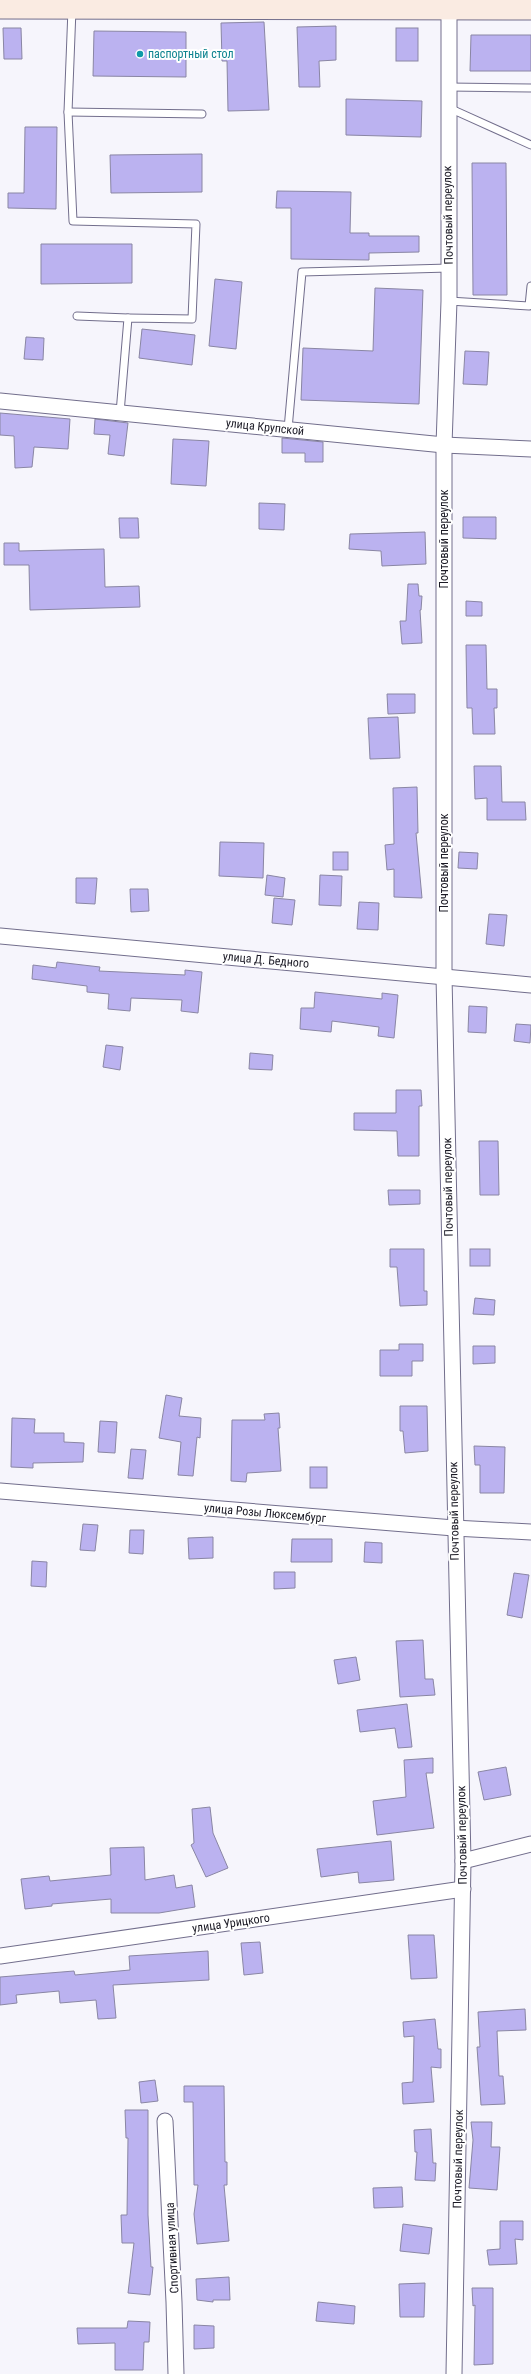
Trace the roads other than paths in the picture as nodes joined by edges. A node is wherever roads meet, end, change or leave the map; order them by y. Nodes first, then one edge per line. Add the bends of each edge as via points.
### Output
1 (300, 4) edge
2 (449, 4) edge
3 (72, 7) junction
4 (0, 8) edge
5 (531, 9) edge
6 (448, 87) junction
7 (531, 88) edge
8 (448, 108) junction
9 (68, 112) junction
10 (202, 114) dead end
11 (531, 145) edge
12 (449, 268) junction
13 (531, 286) edge
14 (449, 301) junction
15 (77, 316) dead end
16 (128, 318) junction
17 (0, 401) edge
18 (120, 413) junction
19 (288, 429) junction
20 (444, 445) junction
21 (531, 449) edge
22 (0, 936) edge
23 (444, 976) junction
24 (531, 984) edge
25 (0, 1491) edge
26 (454, 1528) junction
27 (531, 1532) edge
28 (531, 1844) edge
29 (463, 1861) junction
30 (463, 1889) junction
31 (0, 1956) edge
32 (165, 2121) dead end
33 (176, 2374) edge
34 (454, 2374) edge

1 - 2 street
1 - 3 street
2 - 5 street
2 - 6 street, Почтовый переулок
3 - 4 street
3 - 9 lane
6 - 7 lane
6 - 8 street, Почтовый переулок
8 - 11 lane
8 - 12 street, Почтовый переулок
9 - 10 lane
9 - 16 lane via 73,221 196,224 192,319
12 - 14 street, Почтовый переулок
12 - 19 lane via 302,272
13 - 14 lane via 529,306
14 - 20 street, Почтовый переулок
15 - 16 lane
16 - 18 lane
17 - 18 street, улица Крупской
18 - 19 street, улица Крупской
19 - 20 street, улица Крупской
20 - 21 street, улица Крупской
20 - 23 street, Почтовый переулок
22 - 23 street, улица Д. Бедного
23 - 24 street, улица Д. Бедного
23 - 26 street, Почтовый переулок
25 - 26 street, улица Розы Люксембург
26 - 27 street, улица Розы Люксембург
26 - 29 street, Почтовый переулок
28 - 29 street
29 - 30 street, Почтовый переулок
30 - 31 street, улица Урицкого
30 - 34 street, Почтовый переулок
32 - 33 street, Спортивная улица

